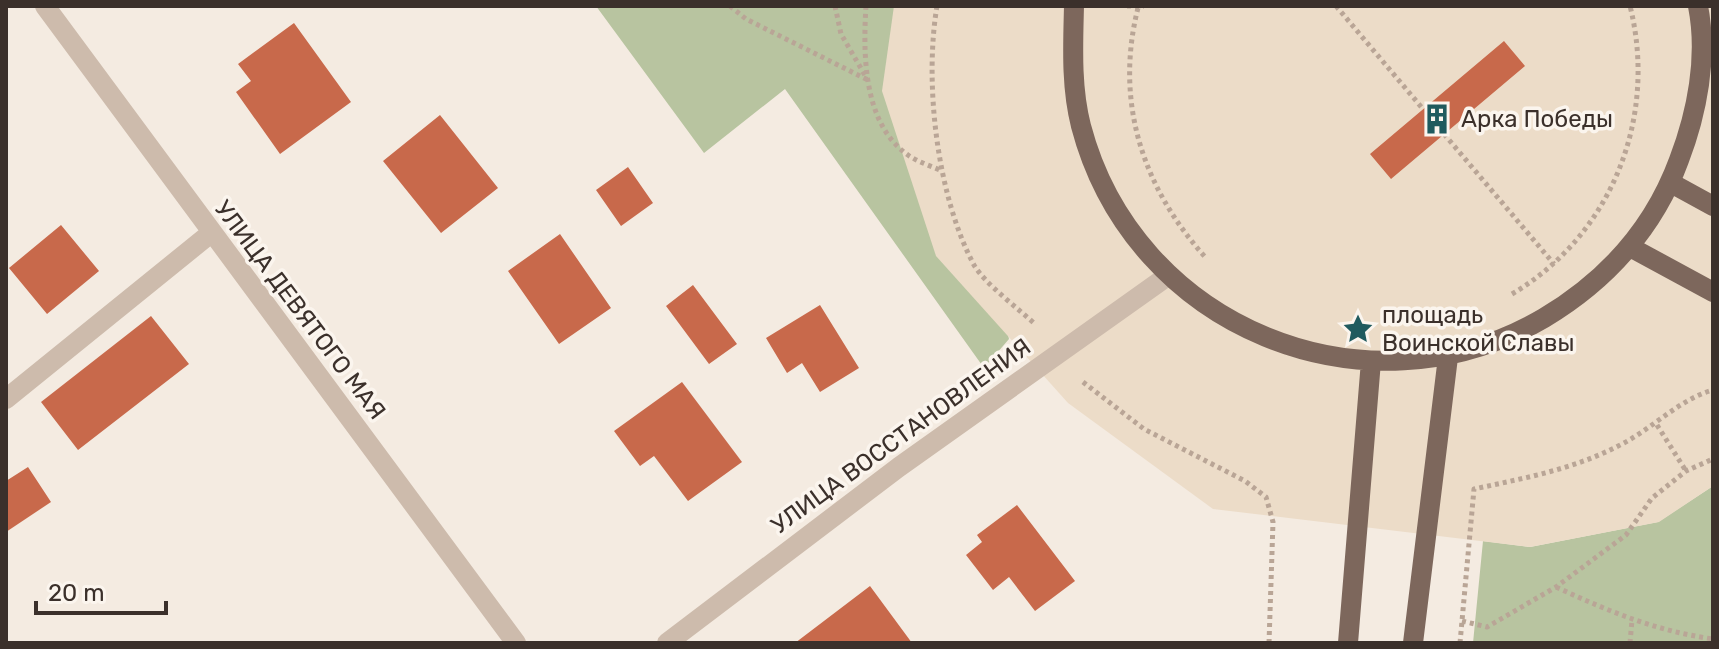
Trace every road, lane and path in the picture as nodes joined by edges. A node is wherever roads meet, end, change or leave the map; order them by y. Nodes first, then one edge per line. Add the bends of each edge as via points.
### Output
1 (45, 6) edge
2 (730, 6) edge
3 (835, 6) edge
4 (866, 6) edge
5 (937, 6) edge
6 (1074, 6) edge
7 (1127, 6) edge
8 (1336, 6) edge
9 (1630, 6) edge
10 (1698, 6) edge
11 (1141, 7) edge
12 (869, 81) junction
13 (1423, 109) dead end
14 (1444, 134) dead end
15 (943, 171) junction
16 (1671, 183) junction
17 (1713, 206) edge
18 (211, 233) junction
19 (1630, 247) junction
20 (1554, 264) junction
21 (1213, 265) dead end
22 (1169, 275) junction
23 (1713, 292) edge
24 (1500, 301) dead end
25 (1036, 325) dead end
26 (1448, 357) junction
27 (1371, 361) junction
28 (1083, 382) dead end
29 (1713, 390) edge
30 (6, 399) edge
31 (1657, 425) junction
32 (1713, 459) edge
33 (1686, 471) junction
34 (1556, 587) junction
35 (1632, 620) junction
36 (1462, 621) junction
37 (1713, 639) edge
38 (516, 643) edge
39 (667, 643) edge
40 (1269, 643) edge
41 (1276, 643) edge
42 (1348, 643) edge
43 (1413, 643) edge
44 (1460, 643) edge
45 (1630, 643) edge

1 - 18 street, УЛИЦА ДЕВЯТОГО МАЯ
2 - 12 path
3 - 12 path via 841,34
4 - 12 path via 863,45
5 - 15 path via 932,73
6 - 22 main road via 1073,68 1081,126 1101,181 1123,219
7 - 11 path
8 - 13 path
9 - 20 path via 1640,80 1634,127 1620,172 1597,214
10 - 16 main road via 1700,71 1691,129
11 - 21 path via 1130,39 1128,91 1137,140 1154,186 1179,228
12 - 15 path via 874,109 890,136 907,154
14 - 20 path
15 - 25 path via 975,268
16 - 17 main road
16 - 19 main road
18 - 30 street
18 - 38 street, УЛИЦА ДЕВЯТОГО МАЯ
19 - 23 main road
19 - 26 main road via 1578,298 1516,334
20 - 24 path
22 - 27 main road via 1209,308 1254,334 1304,352
22 - 39 street, УЛИЦА ВОССТАНОВЛЕНИЯ via 899,467
26 - 27 main road
26 - 43 main road
27 - 42 main road
28 - 40 path via 1144,429 1266,497 1273,522
29 - 31 path
31 - 33 path
31 - 36 path via 1573,467 1474,489
32 - 33 path
33 - 34 path via 1652,498 1626,535
34 - 35 path
34 - 36 path via 1487,627
35 - 37 path
35 - 45 path
36 - 44 path
40 - 41 path

